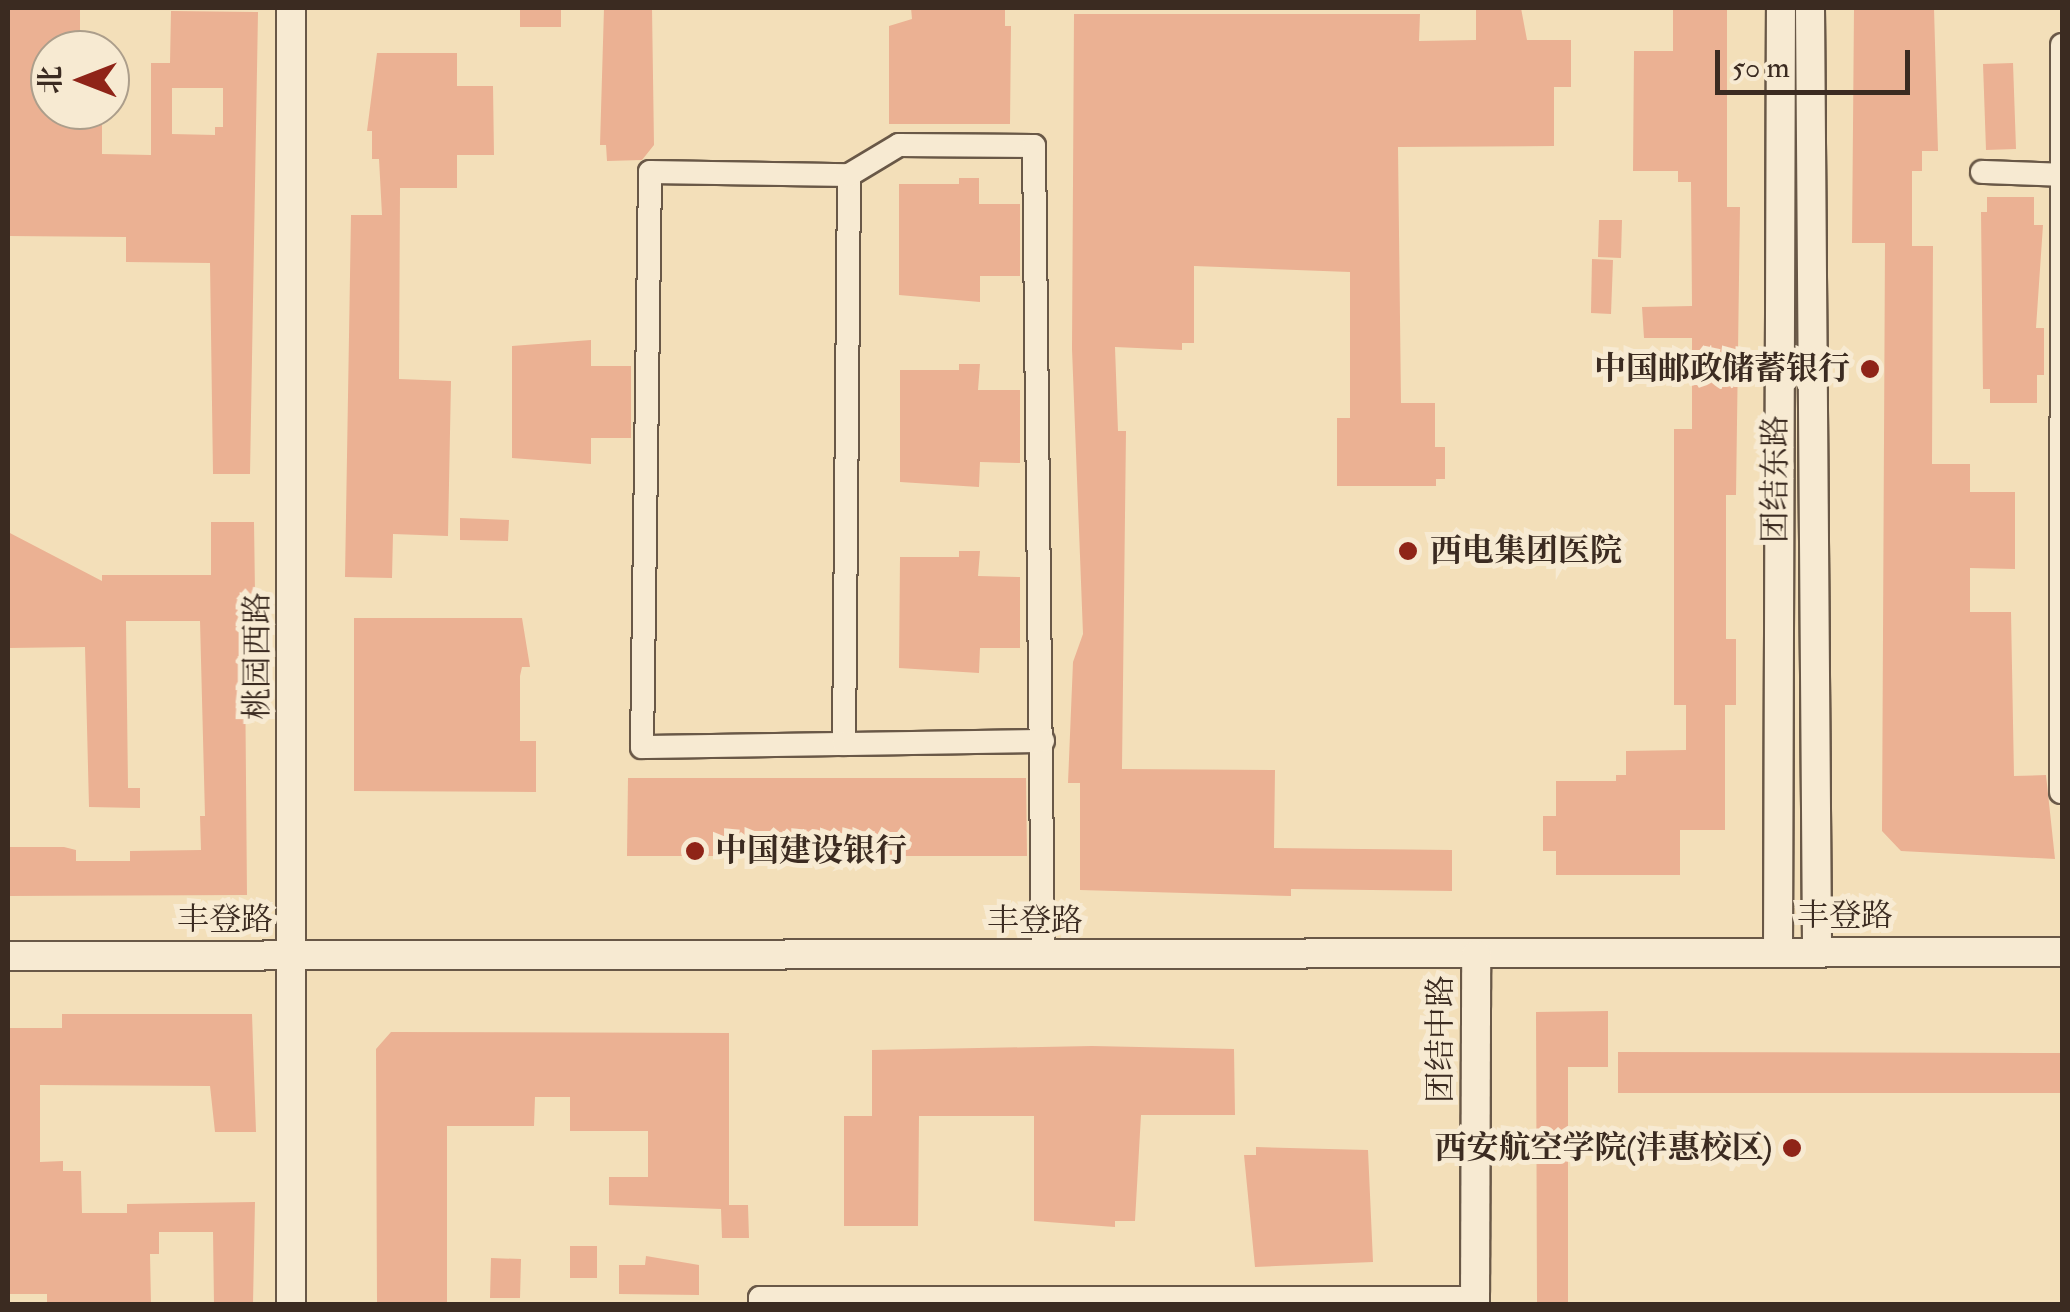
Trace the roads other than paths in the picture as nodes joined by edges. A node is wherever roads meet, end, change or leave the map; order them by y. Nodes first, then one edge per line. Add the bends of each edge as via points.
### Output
1 (292, 8) edge
2 (1781, 8) edge
3 (1810, 8) edge
4 (2062, 45) edge
5 (1982, 172) dead end
6 (849, 175) junction
7 (2061, 175) edge
8 (1043, 742) junction
9 (844, 744) junction
10 (2061, 792) edge
11 (1817, 950) junction
12 (1778, 951) junction
13 (2062, 952) edge
14 (294, 955) junction
15 (1476, 955) junction
16 (8, 956) edge
17 (1043, 956) junction
18 (1475, 1301) edge
19 (291, 1304) edge
20 (760, 1304) edge

1 - 14 street, 桃园西路
2 - 12 street
3 - 11 street, 团结东路
4 - 7 street
5 - 7 street
6 - 8 street via 899,145 1034,146
6 - 9 street
6 - 9 street via 650,172 642,747
7 - 10 street
8 - 9 street
8 - 17 street
11 - 12 street, 丰登路
11 - 13 street, 丰登路
12 - 15 street, 丰登路
14 - 16 street, 丰登路
14 - 17 street, 丰登路
14 - 19 street, 桃园西路
15 - 17 street, 丰登路
15 - 18 street, 团结中路
18 - 20 street via 760,1298

